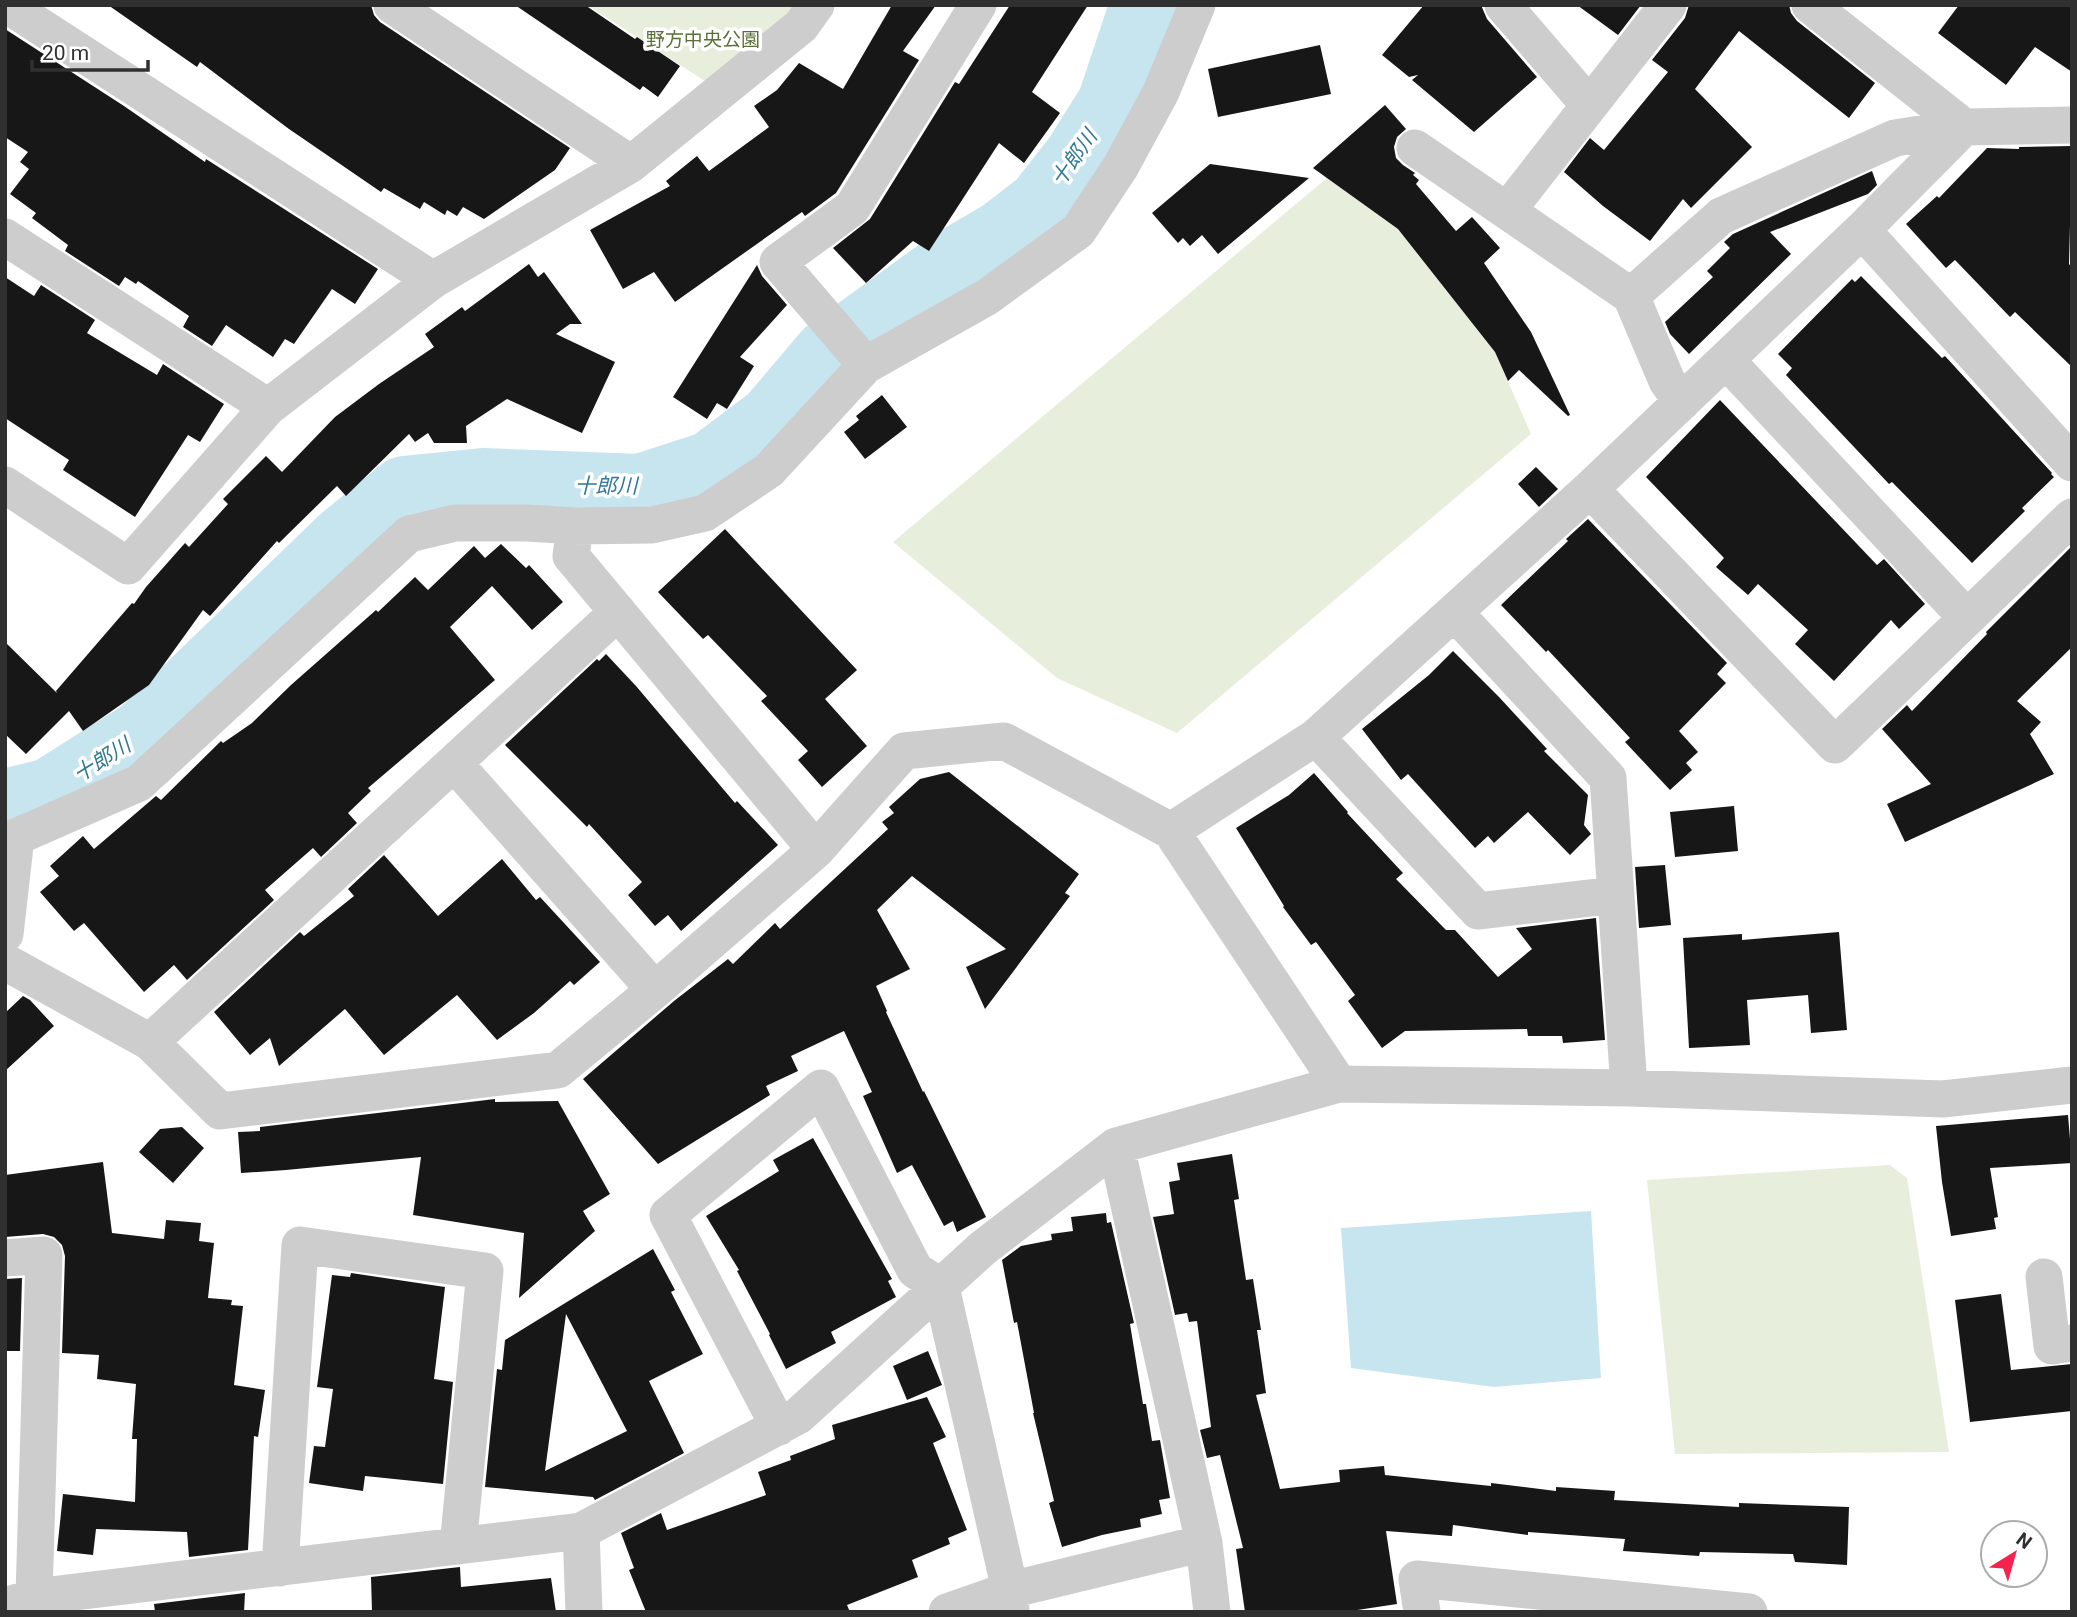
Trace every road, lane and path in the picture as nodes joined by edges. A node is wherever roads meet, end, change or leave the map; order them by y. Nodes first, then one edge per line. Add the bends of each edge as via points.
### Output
1 (7, 5) edge
2 (392, 5) edge
3 (816, 5) edge
4 (978, 5) edge
5 (1197, 5) edge
6 (1503, 5) edge
7 (1668, 5) edge
8 (1810, 5) edge
9 (1589, 105) junction
10 (2072, 125) edge
11 (1964, 127) junction
12 (1415, 148) dead end
13 (631, 164) junction
14 (1507, 211) junction
15 (1862, 230) junction
16 (5, 237) edge
17 (433, 280) junction
18 (1631, 296) junction
19 (1726, 360) junction
20 (866, 365) junction
21 (1682, 401) junction
22 (268, 407) junction
23 (2072, 463) edge
24 (5, 485) edge
25 (1590, 489) junction
26 (2072, 517) edge
27 (575, 526) junction
28 (618, 612) junction
29 (1455, 613) junction
30 (1967, 618) junction
31 (1316, 737) junction
32 (454, 763) junction
33 (1171, 831) junction
34 (816, 850) junction
35 (1616, 895) junction
36 (5, 934) edge
37 (5, 962) edge
38 (655, 990) junction
39 (150, 1042) junction
40 (1339, 1084) junction
41 (2072, 1085) edge
42 (1629, 1088) junction
43 (1116, 1146) junction
44 (5, 1258) edge
45 (2044, 1277) dead end
46 (941, 1287) junction
47 (2072, 1343) edge
48 (779, 1427) junction
49 (581, 1531) junction
50 (1204, 1543) junction
51 (458, 1546) junction
52 (279, 1568) junction
53 (165, 1597) edge
54 (1010, 1601) edge
55 (20, 1602) edge
56 (1594, 1604) edge
57 (584, 1612) edge
58 (947, 1612) edge
59 (1212, 1612) edge
60 (1422, 1612) edge
61 (1749, 1612) edge

1 - 17 street
2 - 13 street
3 - 13 street via 801,26
4 - 20 street via 852,208 778,262
5 - 20 street via 1161,92 1121,166 1078,231 987,297
6 - 9 street
7 - 9 street
8 - 11 street
9 - 14 street
10 - 11 street
11 - 15 street
11 - 18 street via 1895,138 1721,216
12 - 14 street
13 - 17 street
14 - 18 street
15 - 19 street
15 - 23 street
16 - 22 street
17 - 22 street
18 - 21 street via 1667,381
19 - 21 street
19 - 30 street
20 - 27 street via 769,470 705,513 652,525
21 - 25 street
22 - 24 street via 128,566
25 - 29 street
25 - 30 street via 1835,745
26 - 30 street
27 - 28 street via 571,556
27 - 36 street via 455,523 409,534 139,783 16,837
28 - 32 street
28 - 34 street
29 - 31 street
29 - 35 street via 1608,778
31 - 33 street
31 - 35 street via 1478,911
32 - 38 street
32 - 39 street
33 - 34 street via 1004,741 904,751
33 - 40 street
34 - 38 street
35 - 42 street
37 - 39 street
38 - 39 street via 558,1070 220,1111
40 - 42 street
40 - 43 street
41 - 42 street via 1943,1099
43 - 46 street via 983,1248
43 - 50 street
44 - 55 street via 44,1255
45 - 47 street via 2052,1346
46 - 48 street via 798,1416
46 - 48 street via 915,1270 821,1088 668,1214
46 - 54 street
48 - 49 street
49 - 51 street
49 - 57 street
50 - 54 street
50 - 59 street
51 - 52 street
51 - 52 street via 485,1271 300,1245
52 - 53 street
53 - 55 street
54 - 58 street
56 - 60 street via 1418,1579
56 - 61 street

